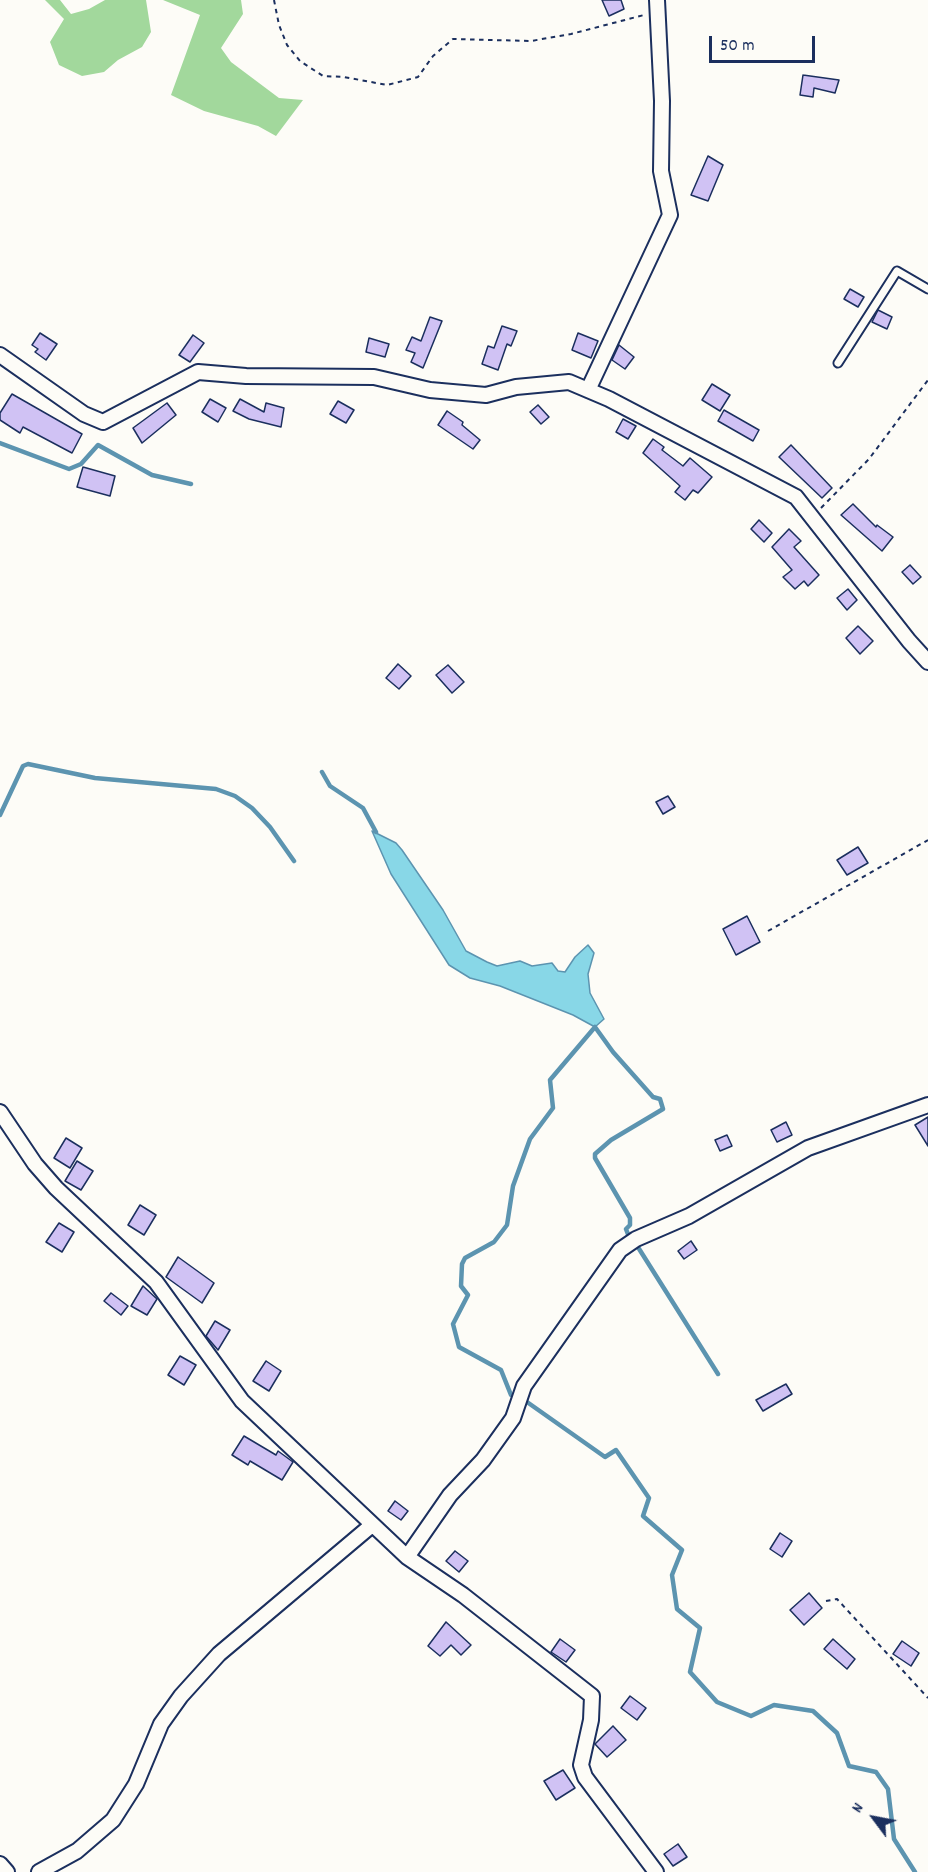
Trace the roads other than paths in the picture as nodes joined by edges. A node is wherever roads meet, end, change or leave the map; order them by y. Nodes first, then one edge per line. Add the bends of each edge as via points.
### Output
1 (657, 6) edge
2 (928, 289) edge
3 (0, 355) edge
4 (838, 363) dead end
5 (588, 390) junction
6 (928, 662) edge
7 (928, 1105) edge
8 (0, 1112) edge
9 (372, 1525) junction
10 (407, 1557) junction
11 (0, 1864) edge
12 (7, 1872) edge
13 (39, 1872) edge
14 (656, 1872) edge

1 - 5 street via 661,171 670,215
2 - 4 lane via 897,271
3 - 5 street via 84,414 103,422 198,372 374,377 430,390 486,395 516,387 569,382
5 - 6 street via 796,497
7 - 10 street via 808,1148 689,1216 620,1250 524,1386 513,1418 483,1460 450,1495
8 - 9 street via 56,1188 156,1282 242,1401
9 - 10 street
9 - 13 street via 219,1654 161,1724 136,1784 113,1820 76,1851
10 - 14 street via 463,1595 592,1696 581,1765 585,1778
11 - 12 street

